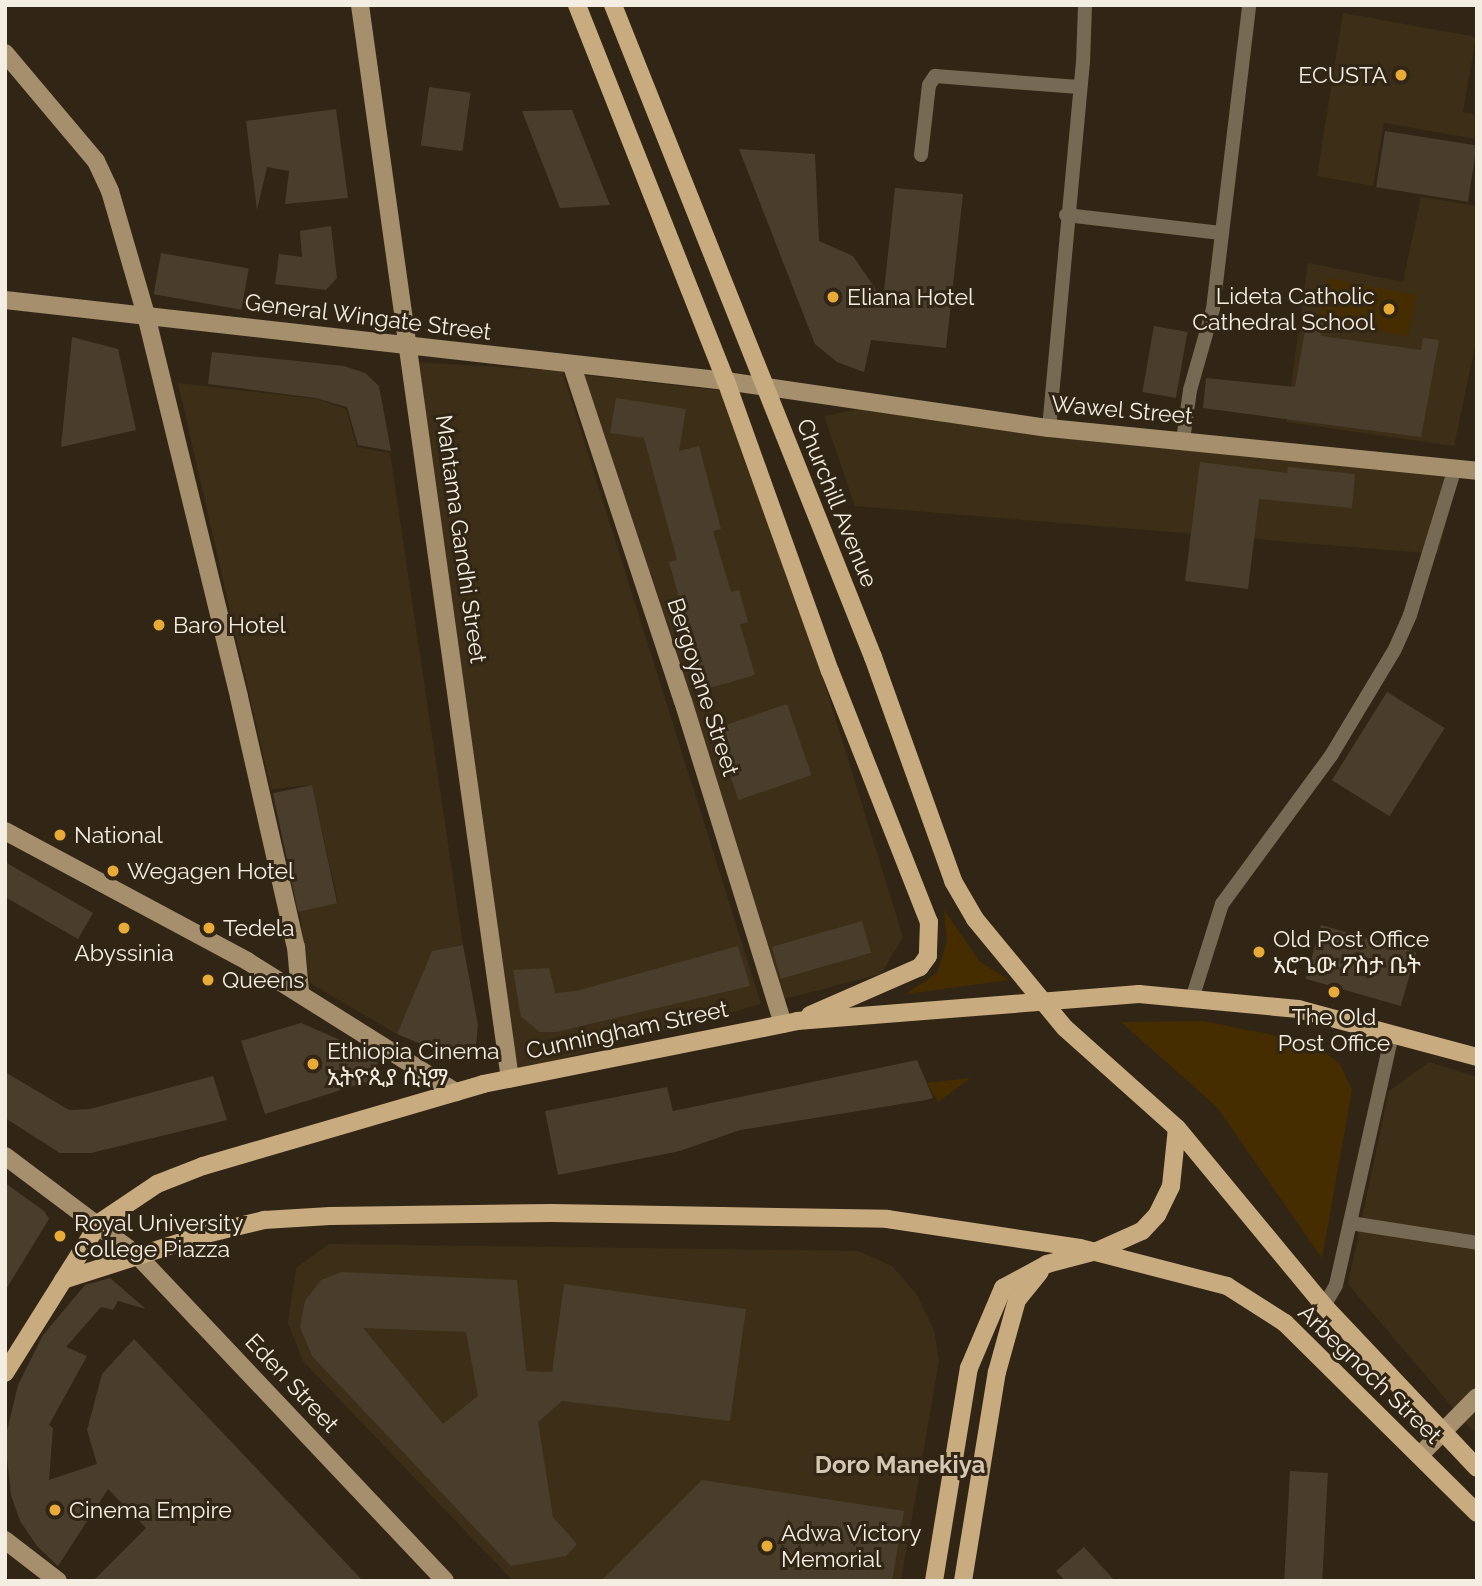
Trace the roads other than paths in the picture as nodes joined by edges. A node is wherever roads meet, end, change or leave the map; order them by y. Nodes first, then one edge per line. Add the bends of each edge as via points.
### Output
1 (360, 5) edge
2 (577, 5) edge
3 (613, 5) edge
4 (1084, 5) edge
5 (1250, 5) edge
6 (5, 53) edge
7 (1079, 87) junction
8 (921, 155) dead end
9 (1066, 215) junction
10 (1221, 233) junction
11 (5, 300) edge
12 (146, 315) junction
13 (409, 346) junction
14 (572, 366) junction
15 (726, 381) junction
16 (764, 386) junction
17 (1049, 428) junction
18 (1183, 440) junction
19 (1455, 468) junction
20 (1477, 471) edge
21 (5, 831) edge
22 (300, 992) junction
23 (1192, 999) junction
24 (1043, 1001) junction
25 (790, 1022) junction
26 (1392, 1035) junction
27 (1477, 1057) edge
28 (510, 1079) junction
29 (456, 1092) junction
30 (1177, 1128) junction
31 (5, 1156) edge
32 (99, 1223) junction
33 (1350, 1223) junction
34 (1477, 1243) edge
35 (1097, 1251) junction
36 (137, 1255) junction
37 (1047, 1264) junction
38 (63, 1280) junction
39 (1324, 1306) junction
40 (5, 1373) edge
41 (1477, 1397) edge
42 (1444, 1432) junction
43 (1420, 1455) junction
44 (1477, 1468) edge
45 (1477, 1513) edge
46 (5, 1540) edge
47 (58, 1581) edge
48 (445, 1581) edge
49 (934, 1581) edge
50 (963, 1581) edge

1 - 13 main road, Mahtama Gandhi Street
2 - 15 main road
3 - 16 main road, Churchill Avenue
4 - 7 street
5 - 10 street
6 - 12 main road via 96,161 110,191
7 - 8 street via 935,76 929,85
7 - 9 street
9 - 10 street
9 - 17 street
10 - 18 street via 1213,309 1190,390
11 - 12 main road, General Wingate Street
12 - 13 main road, General Wingate Street
12 - 22 main road via 296,947
13 - 14 main road, General Wingate Street
13 - 28 main road, Mahtama Gandhi Street
14 - 15 main road, General Wingate Street
14 - 25 main road, Bergoyane Street
15 - 16 main road, Wawel Street
15 - 25 main road, Cunningham Street via 830,671 929,922 928,957 905,976
16 - 17 main road, Wawel Street
16 - 24 main road, Churchill Avenue via 873,657 953,881 984,931
17 - 18 main road, Wawel Street
18 - 19 main road, Wawel Street
19 - 20 main road, Wawel Street
19 - 23 street via 1410,615 1395,649 1332,754 1222,904
21 - 22 main road
22 - 29 main road
23 - 24 main road, Cunningham Street via 1139,994
23 - 26 main road, Cunningham Street via 1298,1009
24 - 25 main road, Cunningham Street
24 - 30 main road, Churchill Avenue via 1065,1028
25 - 28 main road, Cunningham Street
26 - 27 main road, Cunningham Street
26 - 33 street
28 - 29 main road, Cunningham Street
29 - 32 main road, Cunningham Street via 174,1175
30 - 35 main road via 1171,1186 1157,1215 1142,1231
30 - 39 main road, Arbegnoch Street
31 - 32 main road, Eden Street
32 - 36 main road, Eden Street
32 - 38 main road, Cunningham Street
33 - 34 street
33 - 39 street via 1336,1284
35 - 36 main road, Arbegnoch Street via 887,1219 543,1213 264,1220
35 - 37 main road
35 - 43 main road, Arbegnoch Street via 1239,1293 1285,1323
36 - 38 main road, Arbegnoch Street
36 - 48 main road, Eden Street
37 - 49 main road via 1003,1288 969,1368
37 - 50 main road via 1017,1300 997,1372
38 - 40 main road, Cunningham Street
39 - 42 main road, Arbegnoch Street
41 - 42 main road
42 - 43 main road
42 - 44 main road, Arbegnoch Street
43 - 45 main road, Arbegnoch Street
46 - 47 main road

